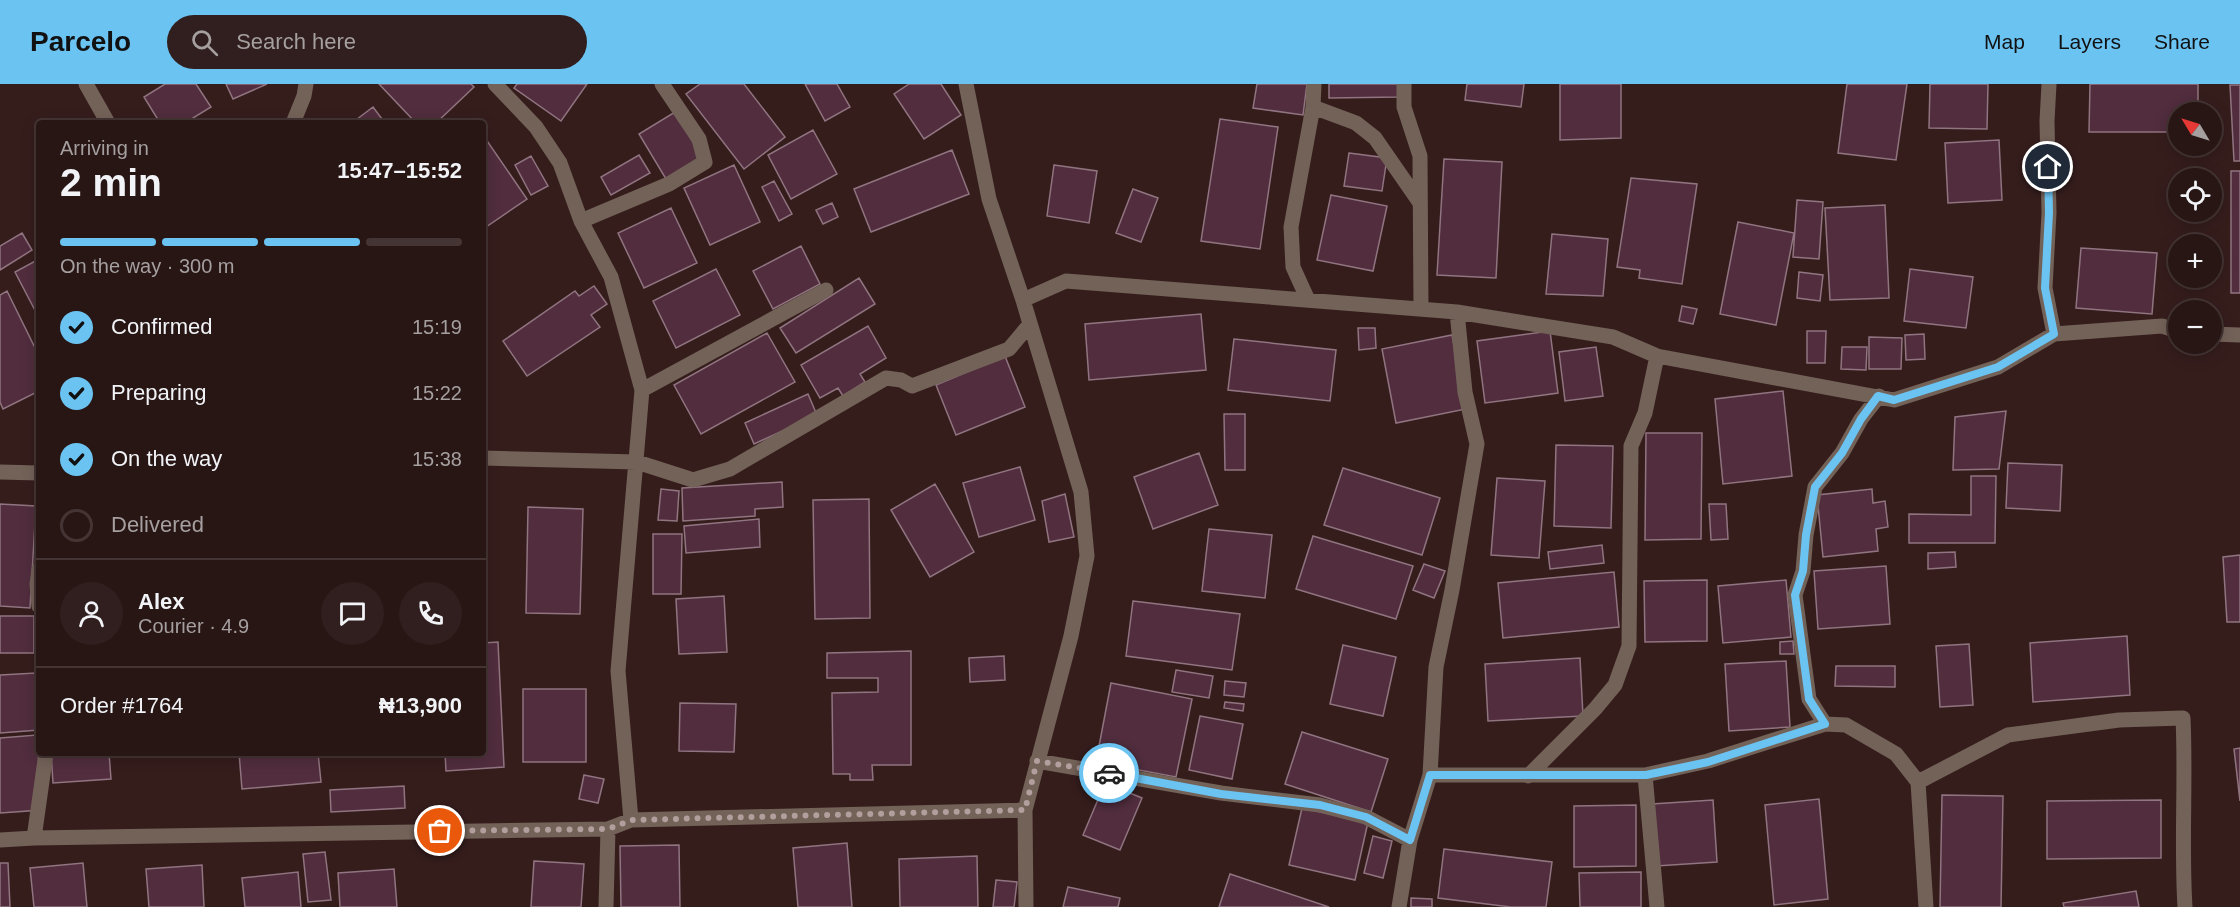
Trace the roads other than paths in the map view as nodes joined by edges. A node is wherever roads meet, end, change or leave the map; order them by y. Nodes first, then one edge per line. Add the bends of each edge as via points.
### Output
1 (86, 84) edge
2 (306, 84) edge
3 (495, 84) edge
4 (662, 84) edge
5 (966, 84) edge
6 (1314, 84) edge
7 (1404, 84) edge
8 (2049, 84) edge
9 (1313, 107) junction
10 (106, 120) edge
11 (293, 120) edge
12 (1420, 203) junction
13 (581, 221) junction
14 (826, 290) dead end
15 (1023, 300) junction
16 (1308, 300) junction
17 (1420, 309) junction
18 (1457, 312) junction
19 (2168, 328) edge
20 (2054, 334) junction
21 (2222, 334) edge
22 (2240, 335) edge
23 (1658, 356) junction
24 (642, 390) junction
25 (1878, 396) junction
26 (486, 458) edge
27 (638, 462) junction
28 (0, 472) edge
29 (36, 473) edge
30 (1825, 724) junction
31 (45, 756) edge
32 (1037, 761) junction
33 (1430, 775) junction
34 (1646, 775) junction
35 (1528, 776) junction
36 (1918, 782) junction
37 (1025, 810) junction
38 (632, 820) junction
39 (608, 829) junction
40 (34, 838) junction
41 (0, 840) edge
42 (1410, 840) junction
43 (606, 907) edge
44 (1026, 907) edge
45 (1400, 907) edge
46 (1657, 907) edge
47 (1926, 907) edge
48 (2185, 907) edge

1 - 10 street
2 - 11 street
3 - 13 street via 536,127 560,163
4 - 13 street via 699,139 705,162 669,184
5 - 15 street via 989,199
6 - 9 street
7 - 12 street via 1404,107 1420,156
8 - 20 street via 2045,288
9 - 12 street via 1356,123 1375,138
9 - 16 street via 1291,227 1293,267
12 - 17 street
13 - 24 street via 611,277
14 - 24 street
15 - 16 street via 1066,281
15 - 27 street via 1030,324 1009,349 912,386 886,378 730,469 693,480
15 - 32 street via 1081,492 1087,555 1071,636
16 - 17 street
17 - 18 street
18 - 23 street via 1613,337
18 - 33 street via 1465,392 1477,444 1436,667
19 - 20 street
20 - 25 street via 1998,367 1894,400
21 - 22 street
23 - 25 street
23 - 35 street via 1645,412 1631,446 1629,646 1615,685
24 - 27 street
25 - 30 street via 1815,487 1803,571 1795,595 1809,699
26 - 27 street
27 - 38 street via 618,671
28 - 29 street
30 - 34 street via 1708,762
30 - 36 street via 1846,725 1896,754
31 - 40 street
32 - 37 street
32 - 42 street via 1221,794 1320,805 1366,817
33 - 35 street
33 - 42 street
34 - 35 street
34 - 46 street
36 - 47 street
36 - 48 street via 2008,735 2119,720 2183,718
37 - 38 street
37 - 44 street
38 - 39 street
39 - 40 street
39 - 43 street
40 - 41 street
42 - 45 street

